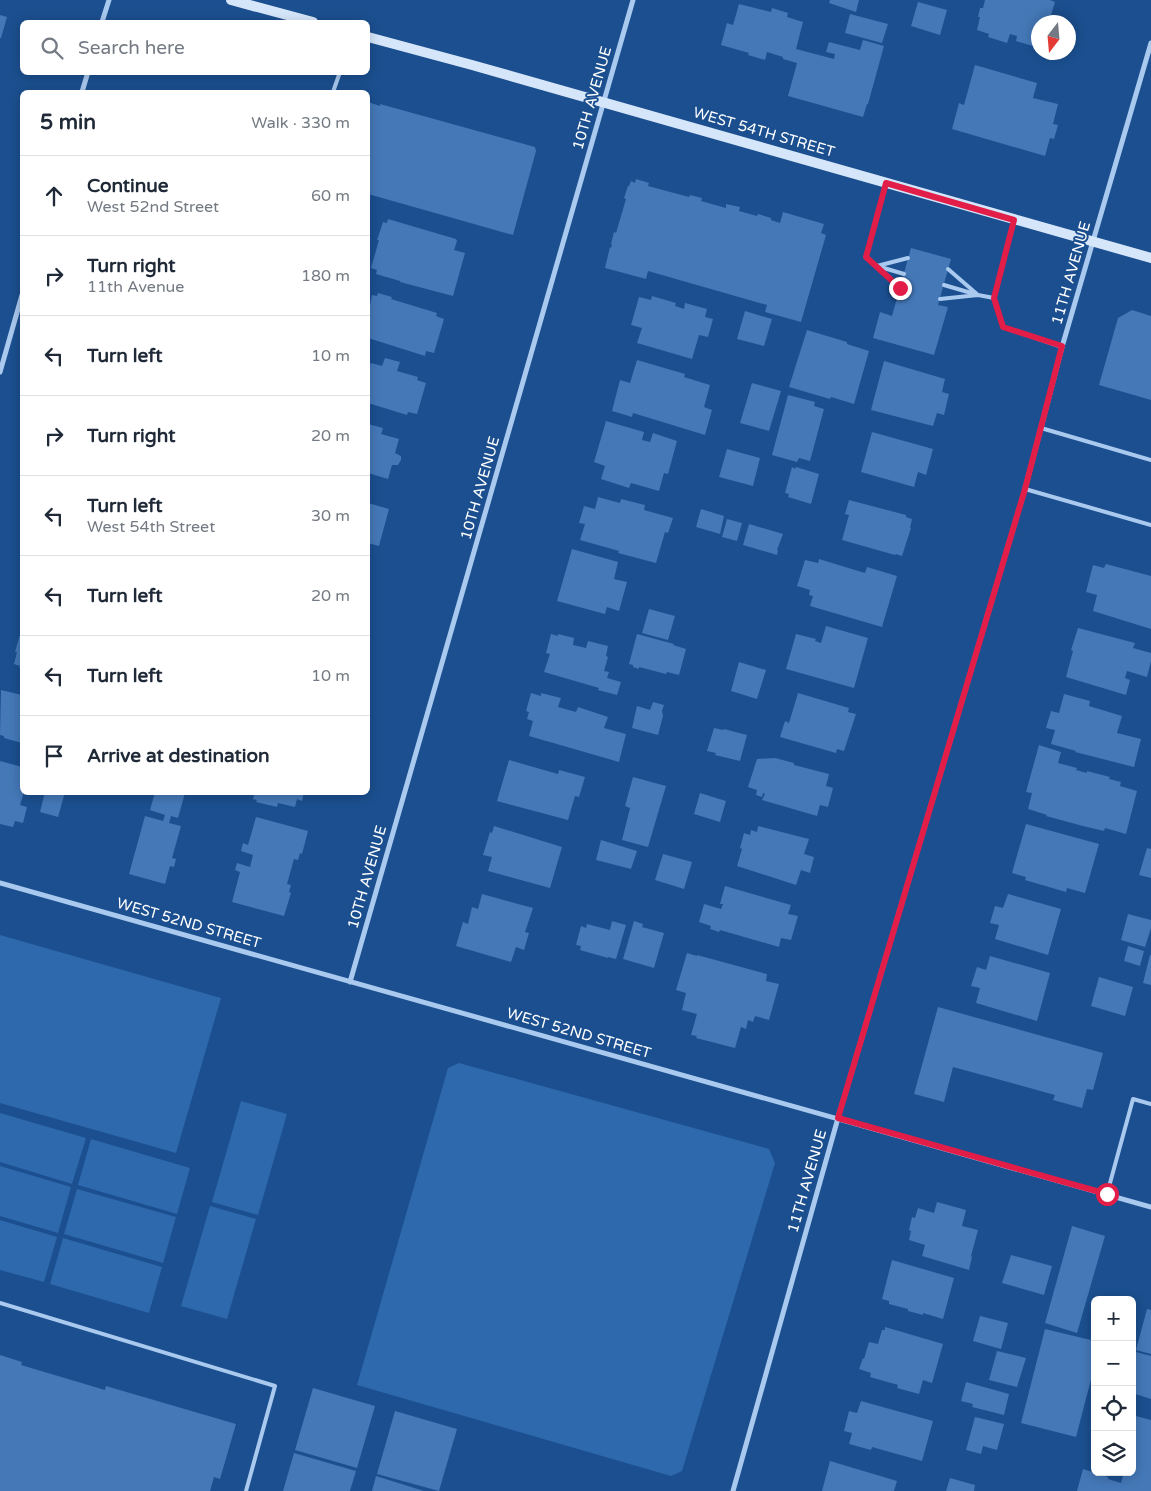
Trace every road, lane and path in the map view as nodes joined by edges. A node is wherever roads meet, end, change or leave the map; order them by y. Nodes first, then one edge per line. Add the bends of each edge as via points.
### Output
1 (109, 0) edge
2 (231, 0) edge
3 (633, 0) edge
4 (103, 20) edge
5 (306, 20) edge
6 (370, 38) edge
7 (1151, 43) edge
8 (87, 75) edge
9 (339, 75) edge
10 (83, 90) edge
11 (335, 90) edge
12 (604, 103) junction
13 (886, 183) junction
14 (1014, 220) junction
15 (1093, 242) junction
16 (908, 258) dead end
17 (1151, 258) edge
18 (877, 266) junction
19 (948, 269) dead end
20 (904, 274) dead end
21 (944, 285) dead end
22 (900, 288) dead end
23 (978, 294) junction
24 (994, 298) junction
25 (940, 299) dead end
26 (20, 302) edge
27 (1062, 346) junction
28 (0, 372) edge
29 (1041, 428) junction
30 (1151, 460) edge
31 (1025, 489) junction
32 (1151, 525) edge
33 (0, 883) edge
34 (350, 982) junction
35 (1151, 1104) edge
36 (838, 1118) junction
37 (1107, 1194) junction
38 (1151, 1207) edge
39 (0, 1303) edge
40 (246, 1491) edge
41 (733, 1491) edge

1 - 4 street
2 - 5 street
3 - 12 street, 10TH AVENUE
6 - 12 street, WEST 54TH STREET
7 - 15 street, 11TH AVENUE
8 - 10 street
9 - 11 lane
12 - 13 street, WEST 54TH STREET
12 - 34 street, 10TH AVENUE
13 - 14 street, WEST 54TH STREET
13 - 18 lane via 866,257
14 - 15 street, WEST 54TH STREET
14 - 24 lane
15 - 17 street, WEST 54TH STREET
15 - 27 street, 11TH AVENUE
16 - 18 lane
18 - 20 lane
18 - 22 lane
19 - 23 lane
21 - 23 lane
23 - 24 lane
23 - 25 lane
24 - 27 lane via 1003,327
26 - 28 street
27 - 29 street, 11TH AVENUE
29 - 30 lane
29 - 31 street, 11TH AVENUE
31 - 32 lane
31 - 36 street, 11TH AVENUE
33 - 34 street, WEST 52ND STREET
34 - 36 street, WEST 52ND STREET
35 - 37 lane via 1133,1099
36 - 37 street, WEST 52ND STREET
36 - 41 street, 11TH AVENUE
37 - 38 street, WEST 52ND STREET
39 - 40 lane via 275,1386

